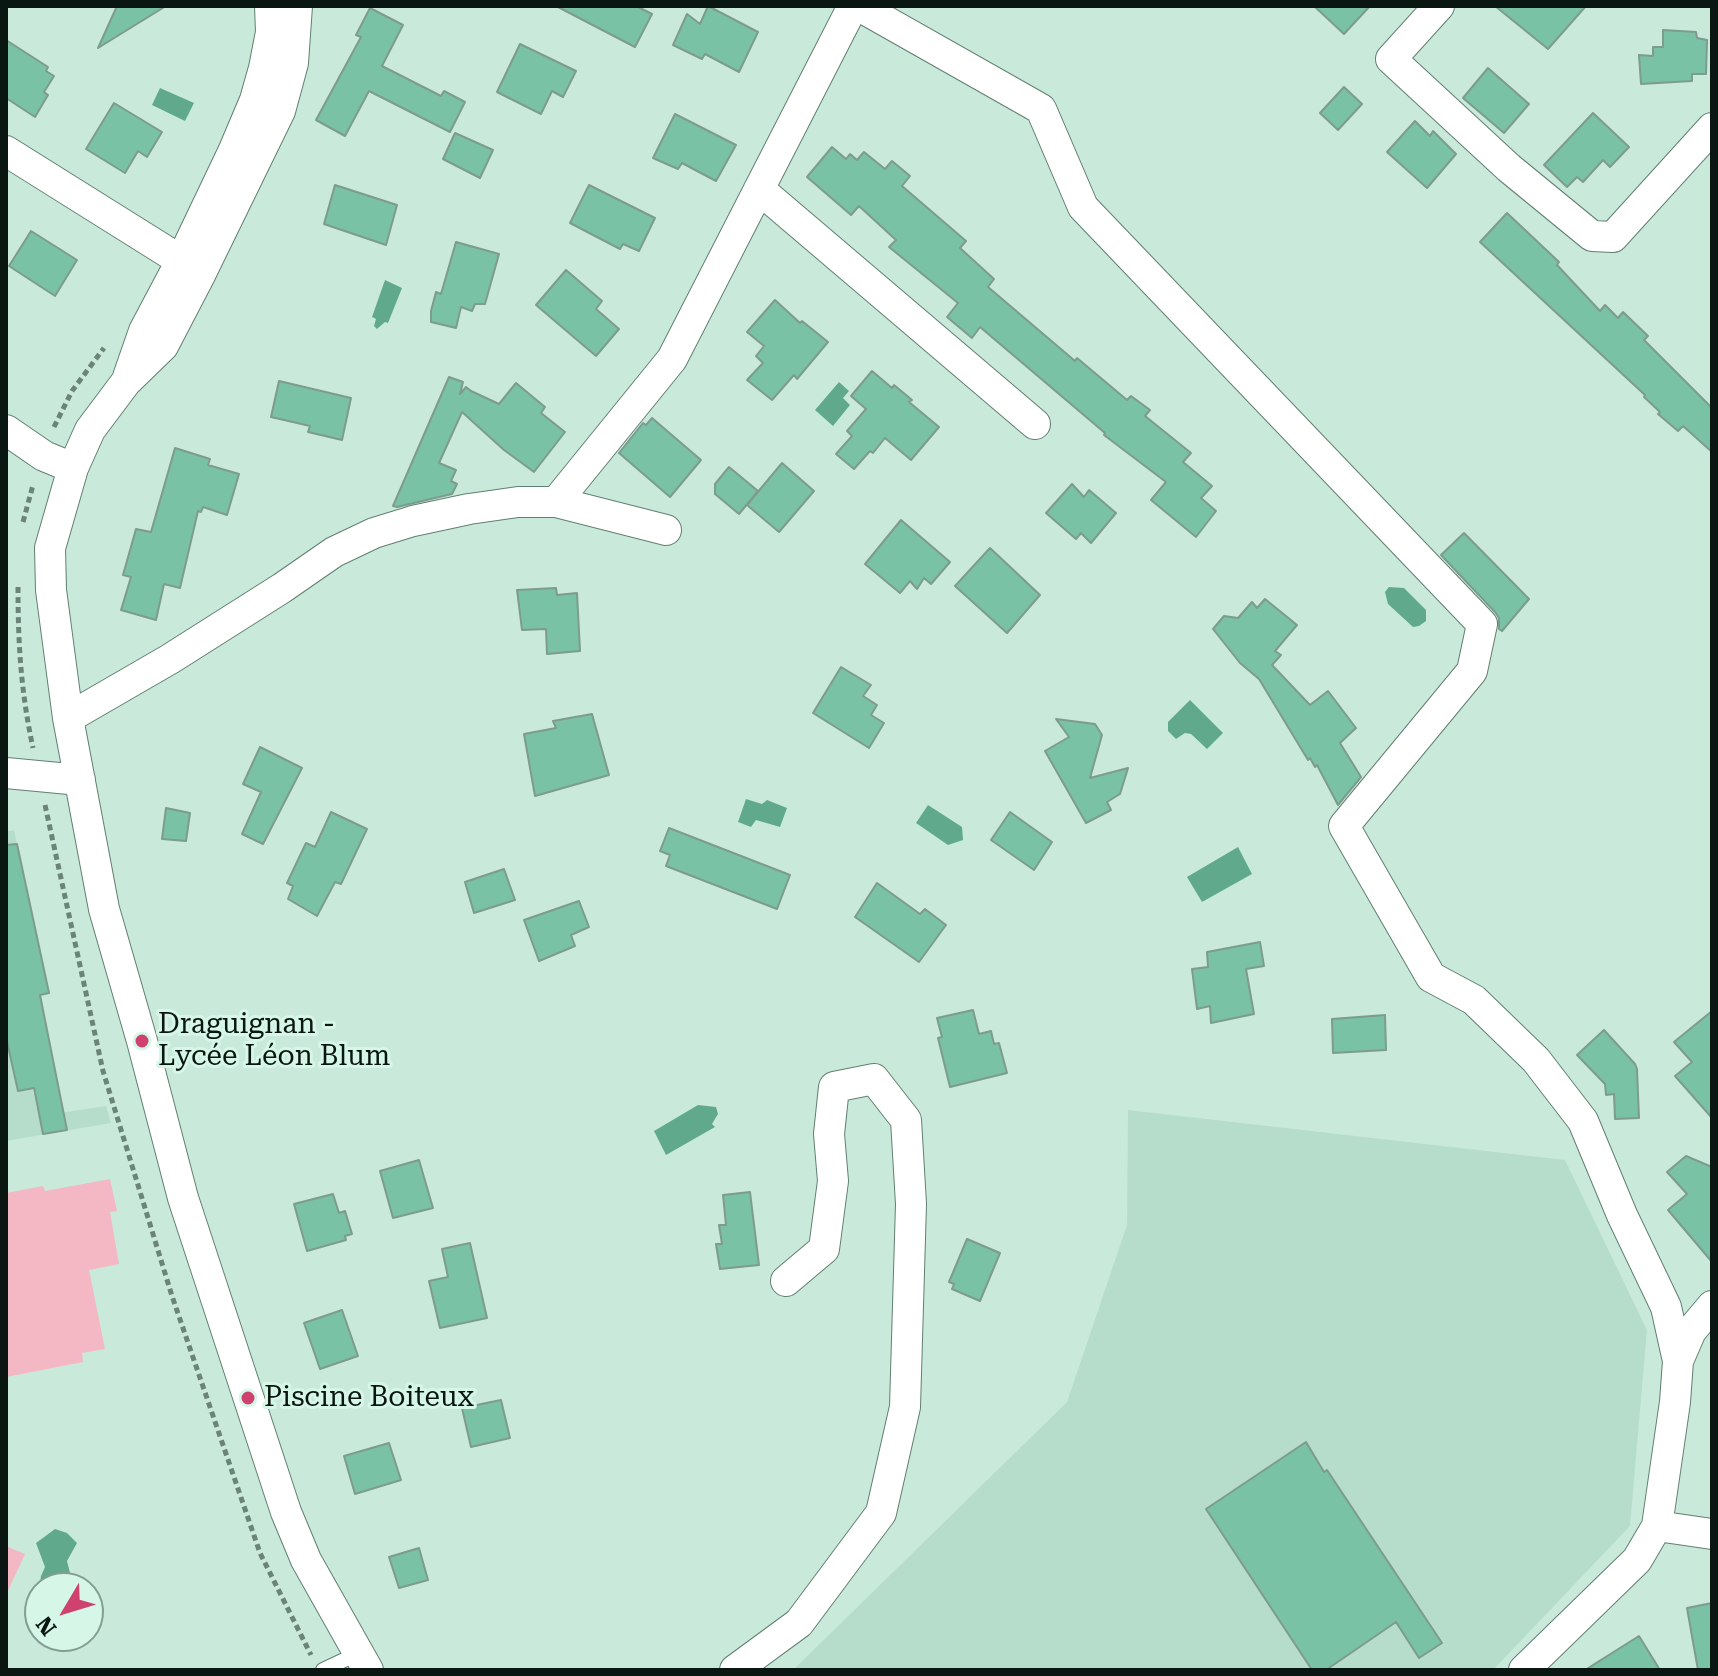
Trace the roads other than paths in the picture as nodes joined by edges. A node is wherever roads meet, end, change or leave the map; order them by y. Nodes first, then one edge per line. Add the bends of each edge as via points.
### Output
1 (270, 6) edge
2 (297, 6) edge
3 (856, 6) edge
4 (1439, 6) edge
5 (1712, 128) edge
6 (6, 151) edge
7 (759, 189) junction
8 (191, 267) junction
9 (1035, 424) dead end
10 (6, 430) edge
11 (73, 468) junction
12 (556, 502) junction
13 (666, 530) dead end
14 (68, 718) junction
15 (6, 773) edge
16 (80, 780) junction
17 (786, 1281) dead end
18 (1712, 1306) edge
19 (1678, 1361) junction
20 (1657, 1526) junction
21 (1712, 1534) edge
22 (364, 1661) edge
23 (323, 1670) edge
24 (735, 1670) edge
25 (1524, 1670) edge

1 - 8 street via 271,32 255,100
2 - 8 street via 293,63 280,111
3 - 7 street
3 - 19 street via 1041,109 1083,207 1482,624 1472,671 1344,826 1431,977 1474,1000 1536,1060 1583,1121 1666,1307
4 - 5 street via 1391,59 1592,236 1613,237
6 - 8 street
7 - 9 street
7 - 12 street via 672,359
8 - 11 street via 163,346 126,382 90,430
10 - 11 street
11 - 14 street via 50,548
12 - 13 street
12 - 14 street via 469,509 374,533 334,552
14 - 16 street
15 - 16 street
16 - 22 street via 104,909 183,1198 286,1512 306,1560
17 - 24 street via 824,1249 833,1181 829,1134 834,1087 874,1079 906,1120 911,1204 905,1407 881,1513 799,1623
18 - 19 street via 1691,1331
19 - 20 street
20 - 21 street
20 - 25 street via 1637,1560
22 - 23 lane

